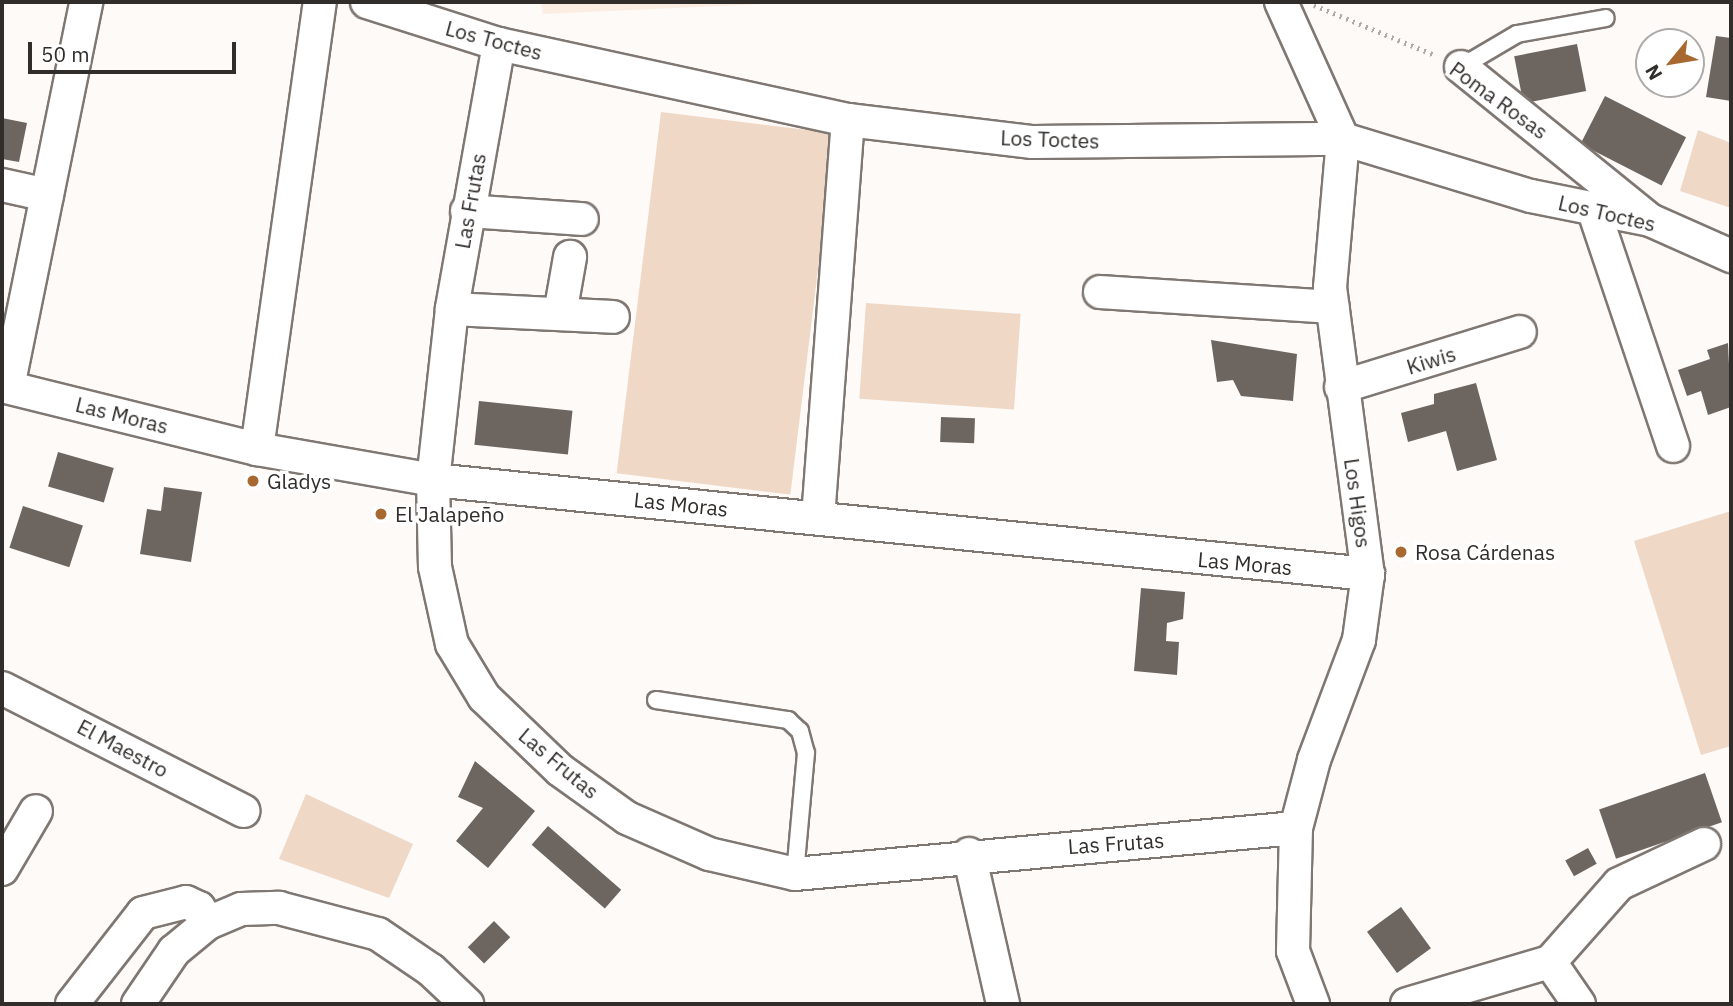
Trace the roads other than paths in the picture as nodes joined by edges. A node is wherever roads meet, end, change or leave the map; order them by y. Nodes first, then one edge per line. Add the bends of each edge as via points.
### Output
1 (86, 2) edge
2 (320, 2) edge
3 (367, 2) edge
4 (1291, 2) edge
5 (1606, 18) dead end
6 (499, 44) junction
7 (1461, 67) joint
8 (848, 120) junction
9 (1343, 139) junction
10 (2, 185) edge
11 (47, 195) junction
12 (1593, 208) junction
13 (467, 211) junction
14 (582, 219) dead end
15 (1650, 220) junction
16 (1731, 256) edge
17 (570, 257) dead end
18 (1100, 292) dead end
19 (1332, 307) junction
20 (452, 309) junction
21 (560, 314) junction
22 (613, 317) dead end
23 (1520, 332) dead end
24 (5, 387) edge
25 (1341, 387) junction
26 (1673, 446) dead end
27 (257, 449) junction
28 (433, 480) junction
29 (818, 518) junction
30 (1368, 574) junction
31 (2, 688) edge
32 (656, 700) dead end
33 (36, 811) dead end
34 (243, 811) dead end
35 (1296, 828) junction
36 (1704, 844) dead end
37 (969, 854) junction
38 (2, 869) edge
39 (795, 874) junction
40 (208, 923) junction
41 (1550, 961) junction
42 (72, 1004) edge
43 (138, 1004) edge
44 (467, 1004) edge
45 (1003, 1004) edge
46 (1313, 1004) edge
47 (1408, 1004) edge
48 (1579, 1004) edge

1 - 11 street
2 - 27 street
3 - 6 street, Los Toctes
4 - 9 street, Los Higos
5 - 7 lane via 1517,34
6 - 8 street, Los Toctes
6 - 13 street, Las Frutas
7 - 15 street, Poma Rosas
8 - 9 street, Los Toctes via 1033,142
8 - 29 street
9 - 12 street, Los Toctes via 1531,196
9 - 19 street, Los Higos
10 - 11 street
11 - 24 street
12 - 15 street, Los Toctes
12 - 26 street
13 - 14 street
13 - 20 street, Las Frutas
15 - 16 street, Los Toctes
17 - 21 street
18 - 19 street
19 - 25 street, Los Higos
20 - 21 street
20 - 28 street, Las Frutas
21 - 22 street
23 - 25 street, Kiwis
24 - 27 street, Las Moras
25 - 30 street, Los Higos
27 - 28 street, Las Moras
28 - 29 street, Las Moras
28 - 39 street, Las Frutas via 435,567 452,644 484,697 560,770 627,818 709,854
29 - 30 street, Las Moras
30 - 35 street, Los Higos via 1359,640 1314,760
31 - 34 street, El Maestro
32 - 39 lane via 788,720 800,731 806,754
33 - 38 street
35 - 37 street, Las Frutas
35 - 46 street, Los Higos via 1293,951
36 - 41 street via 1619,884
37 - 39 street, Las Frutas
37 - 45 street
40 - 42 street via 186,902 143,913
40 - 43 street via 174,951
40 - 44 street via 241,909 279,908 343,921 379,934 431,970
41 - 47 street
41 - 48 street

